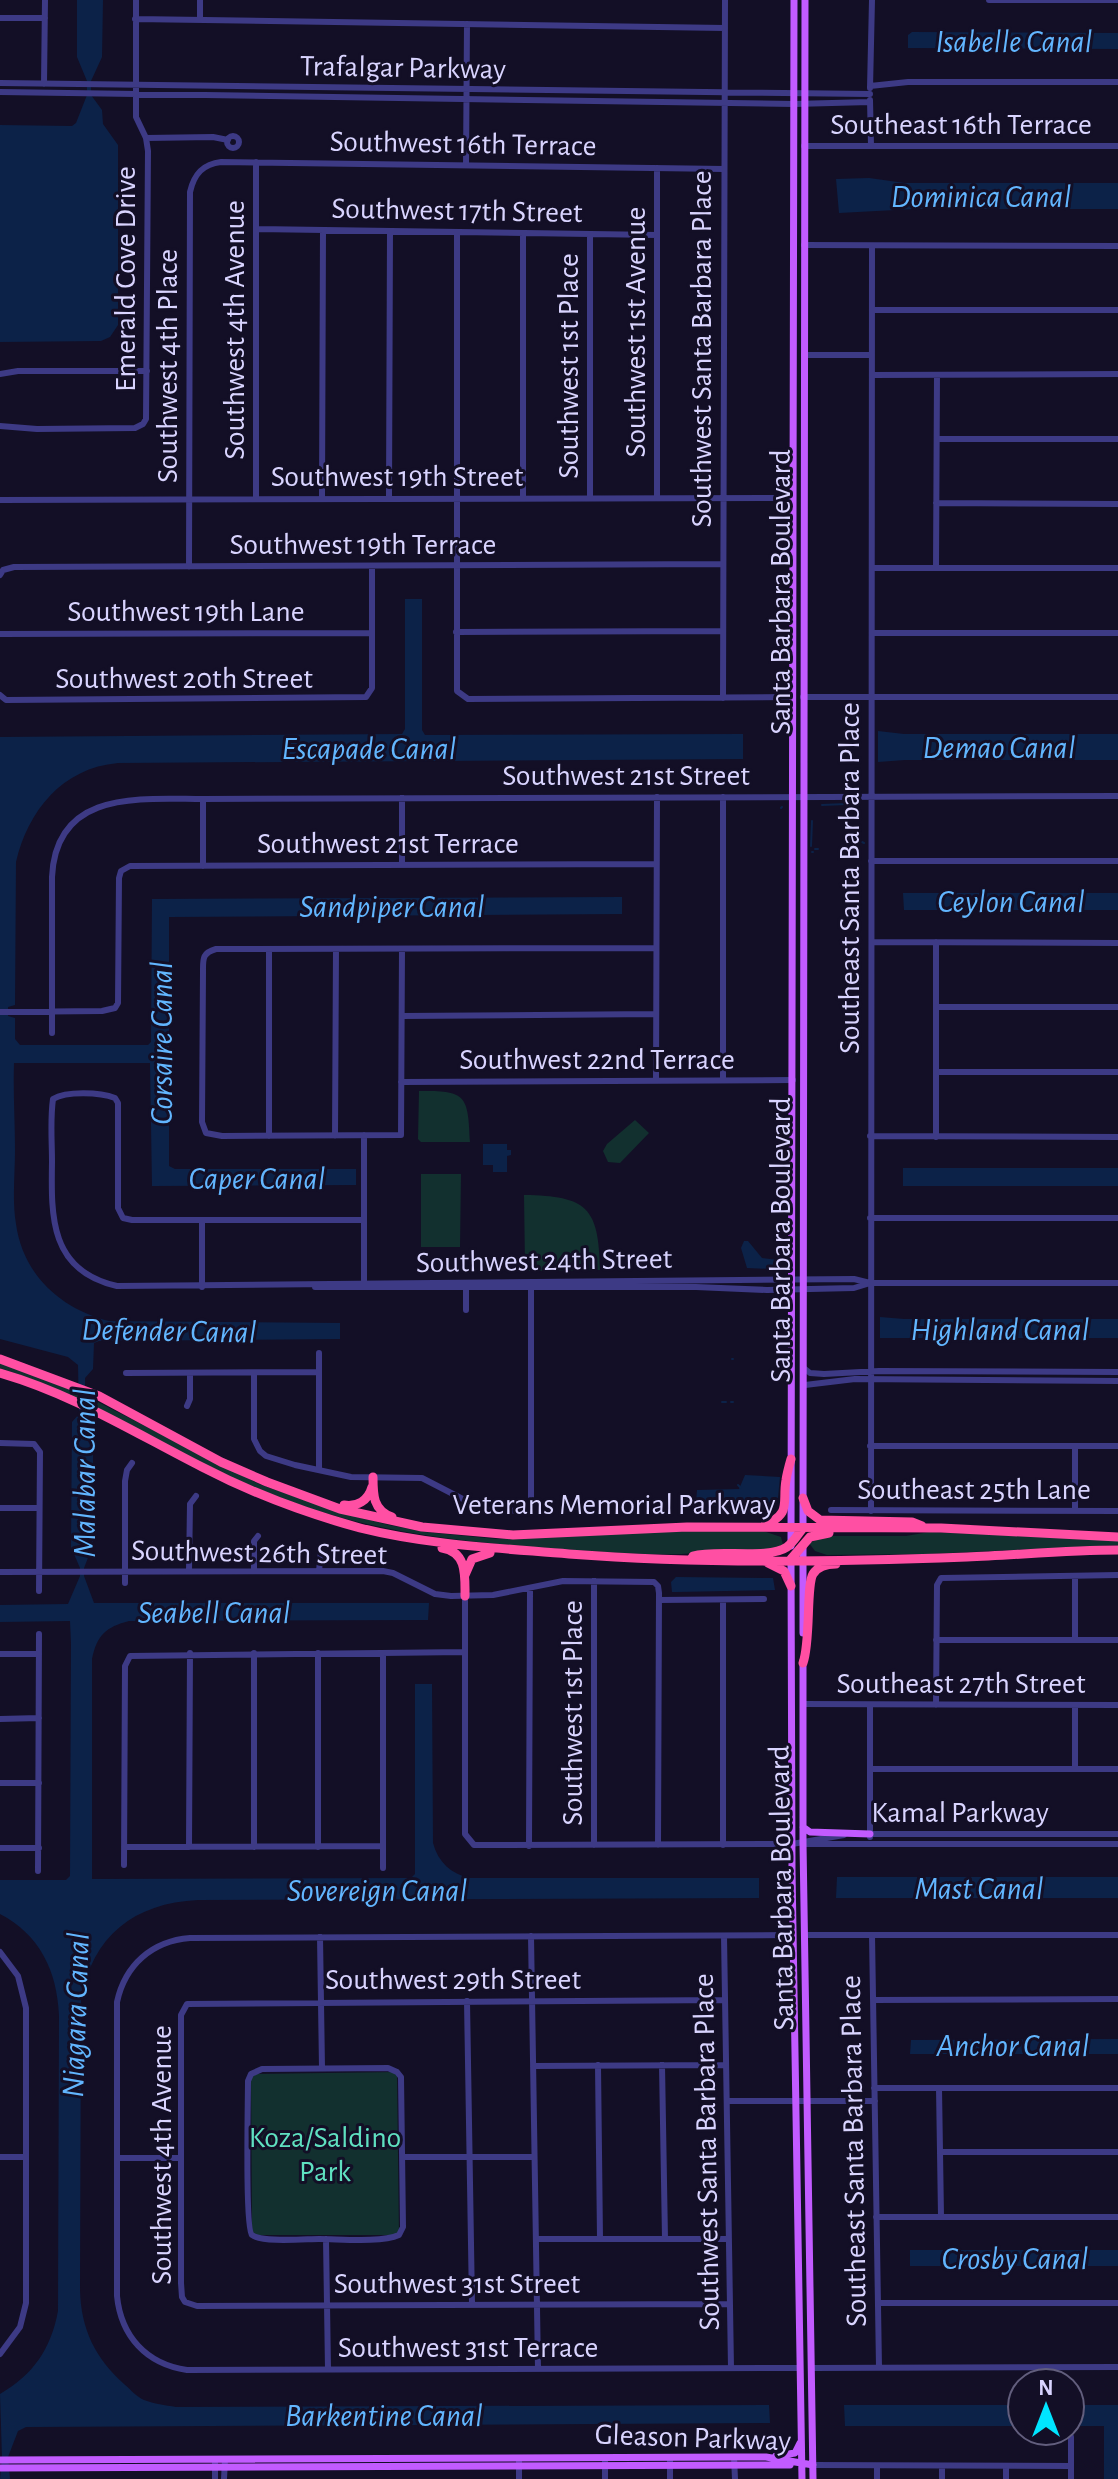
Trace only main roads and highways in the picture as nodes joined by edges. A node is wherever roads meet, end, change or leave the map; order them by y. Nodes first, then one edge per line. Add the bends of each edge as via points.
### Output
1 (794, 0) edge
2 (805, 0) edge
3 (794, 278) junction
4 (804, 355) junction
5 (793, 498) junction
6 (803, 574) junction
7 (0, 1359) edge
8 (790, 1372) junction
9 (0, 1373) edge
10 (803, 1441) junction
11 (791, 1459) junction
12 (221, 1462) junction
13 (803, 1498) junction
14 (762, 1527) junction
15 (359, 1528) junction
16 (791, 1528) junction
17 (803, 1528) junction
18 (929, 1528) junction
19 (513, 1535) junction
20 (1118, 1537) edge
21 (791, 1543) junction
22 (803, 1543) junction
23 (1118, 1550) edge
24 (939, 1558) junction
25 (645, 1559) junction
26 (670, 1559) junction
27 (683, 1559) junction
28 (791, 1559) junction
29 (804, 1559) junction
30 (465, 1575) junction
31 (791, 1586) junction
32 (465, 1596) road end
33 (803, 1663) junction
34 (803, 1827) junction
35 (870, 1834) road end
36 (801, 2438) junction
37 (766, 2457) junction
38 (0, 2460) edge
39 (734, 2461) junction
40 (18, 2464) junction
41 (802, 2464) junction
42 (813, 2465) junction
43 (0, 2468) edge
44 (802, 2479) edge
45 (813, 2479) edge

1 - 3 main road, Santa Barbara Boulevard
2 - 4 main road, Santa Barbara Boulevard
3 - 4 main road via 799,350
3 - 5 main road, Santa Barbara Boulevard
4 - 6 main road, Santa Barbara Boulevard
5 - 6 main road via 799,506
5 - 8 main road, Santa Barbara Boulevard
6 - 10 main road, Santa Barbara Boulevard
7 - 12 highway, Veterans Memorial Parkway via 99,1396
8 - 10 main road via 800,1382
8 - 11 main road, Santa Barbara Boulevard
9 - 15 highway, Veterans Memorial Parkway via 94,1409 252,1491
10 - 13 main road, Santa Barbara Boulevard
11 - 14 highway via 782,1513
11 - 16 main road, Santa Barbara Boulevard
12 - 19 highway, Veterans Memorial Parkway via 301,1496 361,1514 446,1531
12 - 19 highway via 352,1506 366,1499 373,1481 375,1504 389,1516
13 - 17 main road, Santa Barbara Boulevard
13 - 18 highway via 820,1520 912,1522
14 - 16 highway, Veterans Memorial Parkway
14 - 19 highway, Veterans Memorial Parkway
15 - 25 highway, Veterans Memorial Parkway via 467,1547
15 - 30 highway via 374,1536 451,1550 460,1557
16 - 17 highway, Veterans Memorial Parkway
16 - 21 main road, Santa Barbara Boulevard
17 - 18 highway, Veterans Memorial Parkway
17 - 21 highway
17 - 22 main road, Santa Barbara Boulevard
18 - 20 highway, Veterans Memorial Parkway
18 - 22 highway via 819,1533
21 - 27 highway via 774,1552 706,1553
21 - 28 main road, Santa Barbara Boulevard
22 - 28 highway
22 - 29 main road, Santa Barbara Boulevard
23 - 24 highway, Veterans Memorial Parkway
24 - 29 highway, Veterans Memorial Parkway
24 - 33 highway via 819,1568 810,1581 809,1643
25 - 26 highway, Veterans Memorial Parkway
25 - 30 highway via 489,1552 472,1559
26 - 27 highway, Veterans Memorial Parkway
26 - 31 highway via 772,1564 784,1571
27 - 28 highway, Veterans Memorial Parkway
28 - 29 highway, Veterans Memorial Parkway
28 - 31 main road, Santa Barbara Boulevard
29 - 33 main road, Santa Barbara Boulevard
30 - 32 highway
31 - 36 main road, Santa Barbara Boulevard
33 - 34 main road, Santa Barbara Boulevard
34 - 35 main road via 812,1832
34 - 42 main road, Santa Barbara Boulevard
36 - 37 main road via 795,2453
36 - 41 main road, Santa Barbara Boulevard
37 - 39 main road, Gleason Parkway
37 - 41 main road, Gleason Parkway
38 - 40 main road, Gleason Parkway
39 - 40 main road, Gleason Parkway
39 - 41 main road, Gleason Parkway
40 - 43 main road, Gleason Parkway
41 - 42 main road, Gleason Parkway
41 - 44 main road, Santa Barbara Boulevard
42 - 45 main road, Santa Barbara Boulevard

